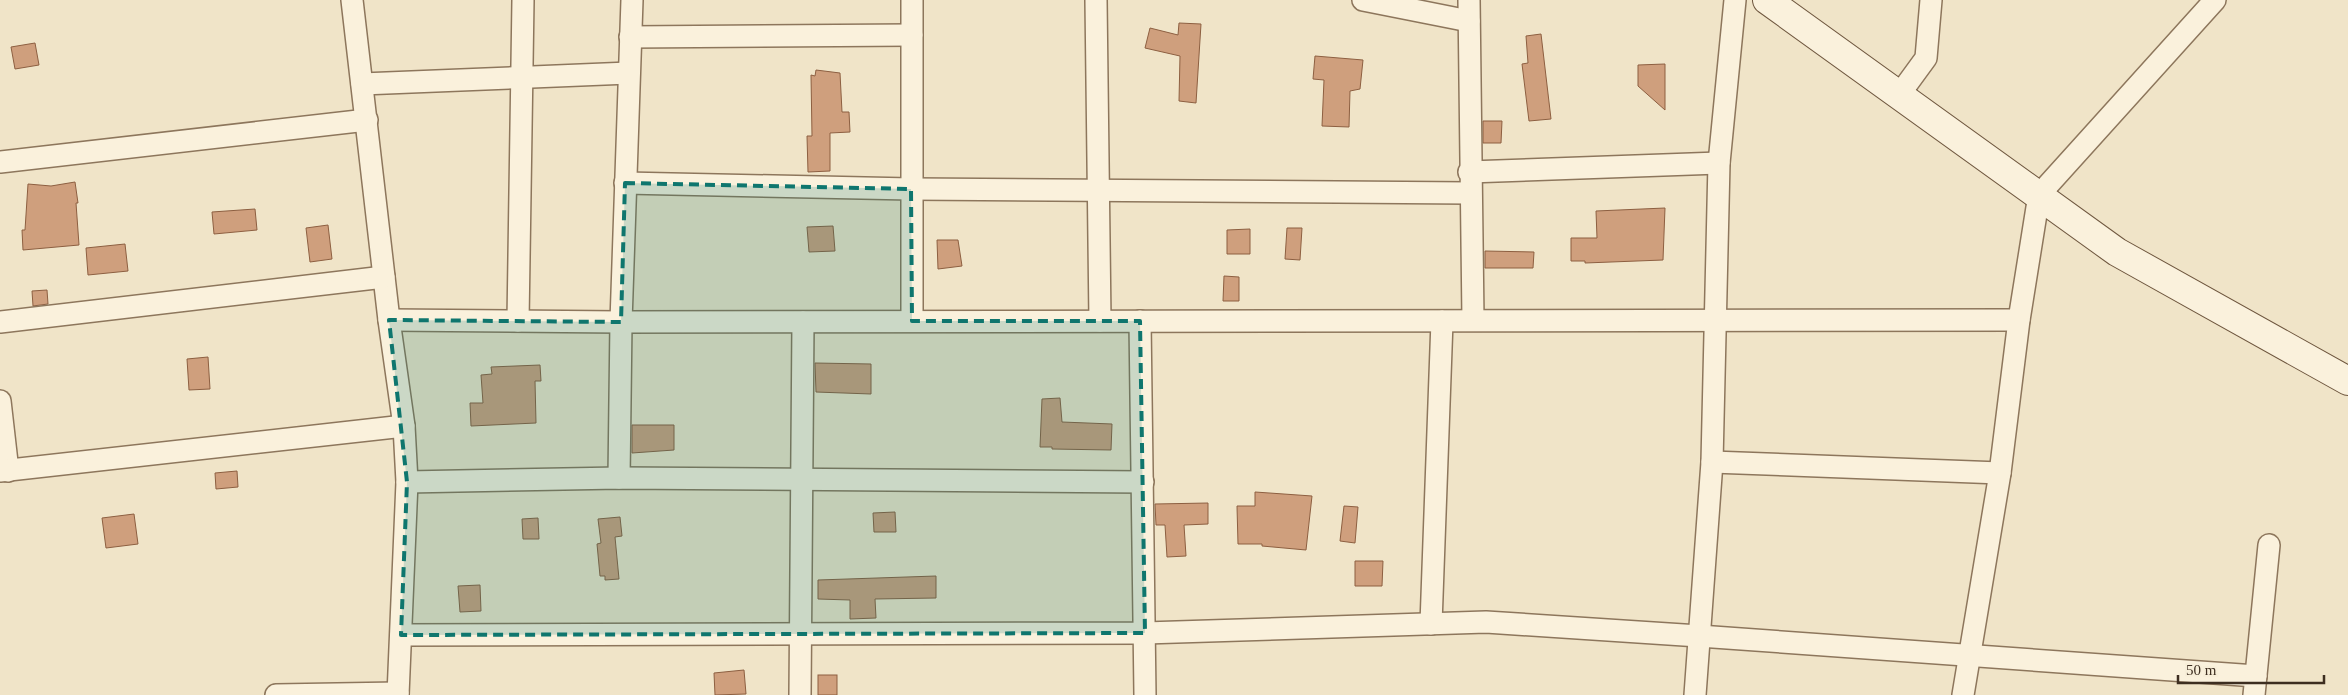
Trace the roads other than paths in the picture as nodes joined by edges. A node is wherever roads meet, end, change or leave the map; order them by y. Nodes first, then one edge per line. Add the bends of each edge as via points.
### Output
1 (352, 0) edge
2 (523, 0) edge
3 (632, 0) edge
4 (912, 0) edge
5 (1096, 0) edge
6 (1363, 0) edge
7 (1735, 0) edge
8 (1768, 0) edge
9 (1931, 0) edge
10 (2216, 0) edge
11 (1469, 10) edge
12 (912, 35) junction
13 (630, 37) junction
14 (629, 73) junction
15 (522, 78) junction
16 (362, 84) junction
17 (1899, 94) junction
18 (367, 120) junction
19 (0, 162) edge
20 (1719, 163) junction
21 (1469, 172) junction
22 (625, 183) junction
23 (911, 189) junction
24 (1099, 190) junction
25 (1470, 193) junction
26 (2039, 195) junction
27 (384, 277) junction
28 (389, 320) junction
29 (1473, 320) junction
30 (1715, 320) junction
31 (2019, 320) junction
32 (518, 321) junction
33 (912, 321) junction
34 (1100, 321) junction
35 (1140, 321) junction
36 (1442, 321) junction
37 (0, 322) edge
38 (620, 322) junction
39 (803, 322) junction
40 (2348, 381) edge
41 (0, 401) edge
42 (404, 426) junction
43 (1712, 462) junction
44 (4, 471) edge
45 (2000, 473) junction
46 (619, 478) junction
47 (801, 480) junction
48 (407, 482) junction
49 (1143, 482) junction
50 (2269, 545) dead end
51 (1431, 624) junction
52 (800, 633) junction
53 (1145, 633) junction
54 (401, 635) junction
55 (1699, 636) junction
56 (1970, 656) junction
57 (2255, 686) edge
58 (398, 694) edge
59 (276, 695) edge
60 (800, 695) edge
61 (1145, 695) edge
62 (1695, 695) edge
63 (1963, 695) edge

1 - 16 street
2 - 15 street
3 - 13 street
4 - 12 street
5 - 24 street
6 - 11 street
7 - 20 street
8 - 17 street
9 - 17 street via 1926,58
10 - 26 street
11 - 21 street
12 - 13 street
12 - 23 street
13 - 14 street
14 - 15 street
14 - 22 street
15 - 16 street
15 - 32 street
16 - 18 street
17 - 26 street
18 - 19 street
18 - 27 street
20 - 21 street
20 - 30 street
21 - 25 street
22 - 23 street
22 - 38 street
23 - 24 street
23 - 33 street
24 - 25 street
24 - 34 street
25 - 29 street
26 - 31 street
26 - 40 street via 2117,252
27 - 28 street
27 - 37 street
28 - 32 street
28 - 42 street
29 - 30 street
29 - 36 street
30 - 31 street
30 - 43 street
31 - 45 street
32 - 38 street
33 - 34 street
33 - 39 street
34 - 35 street
35 - 36 street
35 - 49 street
36 - 51 street
38 - 39 street
38 - 46 street
39 - 47 street
41 - 44 street
42 - 44 street
42 - 48 street
43 - 45 street
43 - 55 street
45 - 56 street
46 - 47 street
46 - 48 street
47 - 49 street
47 - 52 street
48 - 54 street
49 - 53 street
50 - 57 street
51 - 53 street
51 - 55 street via 1486,622
52 - 53 street
52 - 54 street
52 - 60 street
53 - 61 street
54 - 58 street
55 - 56 street
55 - 62 street
56 - 57 street
56 - 63 street
58 - 59 street

